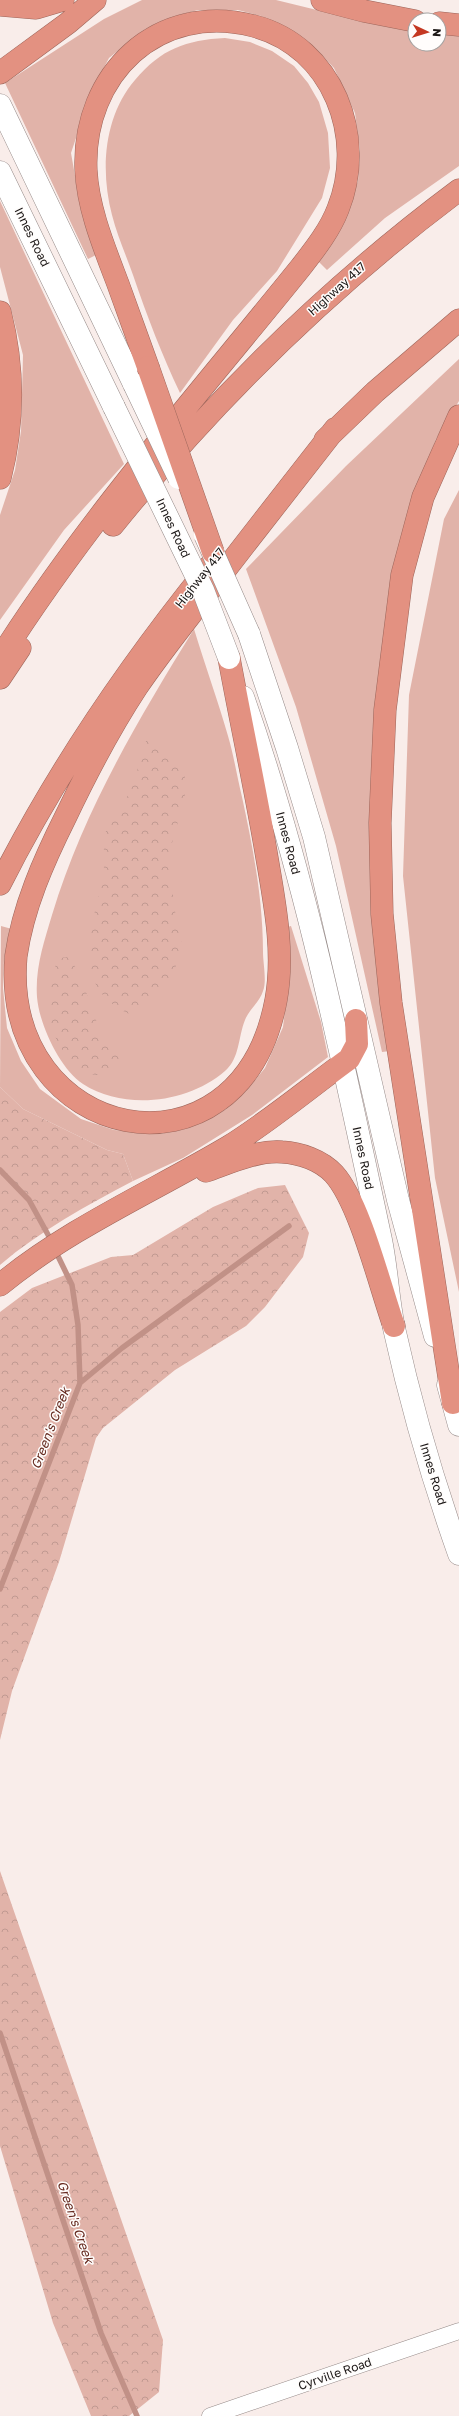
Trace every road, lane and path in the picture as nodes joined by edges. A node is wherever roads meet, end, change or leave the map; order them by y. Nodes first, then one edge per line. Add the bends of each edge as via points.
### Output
1 (63, 0) edge
2 (95, 0) edge
3 (322, 0) edge
4 (0, 5) edge
5 (407, 19) edge
6 (447, 24) edge
7 (459, 25) edge
8 (0, 73) edge
9 (0, 105) edge
10 (0, 172) edge
11 (459, 190) edge
12 (0, 312) edge
13 (459, 320) edge
14 (459, 416) edge
15 (335, 429) junction
16 (0, 478) edge
17 (213, 552) junction
18 (0, 658) edge
19 (229, 658) junction
20 (0, 678) edge
21 (0, 884) edge
22 (356, 1020) junction
23 (342, 1064) junction
24 (142, 1195) junction
25 (0, 1285) edge
26 (394, 1326) junction
27 (453, 1403) junction
28 (459, 1425) edge
29 (459, 1554) edge
30 (459, 2331) edge
31 (210, 2416) edge

1 - 4 highway via 36,8
2 - 8 highway
3 - 5 highway
6 - 7 highway
9 - 17 main road, Innes Road, bridge
10 - 19 main road, Innes Road, bridge via 203,590
11 - 20 highway, Highway 417 via 348,278 266,354 209,412 85,559
12 - 16 highway via 9,358 11,389 9,426
13 - 15 highway, Highway 417
14 - 27 highway via 423,497 404,569 393,633 385,710 380,823 382,914 391,1003
15 - 19 highway via 137,687 107,737 62,823 25,917 14,975 14,1006 21,1035 43,1072 58,1090 88,1110 115,1120 142,1123 180,1118 196,1113 220,1099 244,1075 256,1058 273,1014 279,966 275,907
15 - 21 highway, Highway 417 via 230,540 138,659 67,764
17 - 18 highway, bridge via 148,367 106,253 91,203 86,156 93,112 105,84 117,66 158,35 186,24 210,21 256,27 281,38 304,54 326,77 338,98 350,147 348,171 339,207 326,232 301,267 78,544 38,598
17 - 22 main road, Innes Road, bridge via 249,634 306,809
19 - 23 main road, Innes Road via 275,795 304,901
22 - 23 highway via 357,1044 348,1060
22 - 27 main road, Innes Road via 398,1200
23 - 24 highway via 230,1146
23 - 26 main road, Innes Road via 383,1250
24 - 25 highway via 86,1226 22,1267
24 - 26 highway via 240,1159 268,1152 290,1153 314,1160 333,1174 348,1194
26 - 29 main road, Innes Road via 427,1458
27 - 28 main road, Innes Road
30 - 31 street, Cyrville Road

